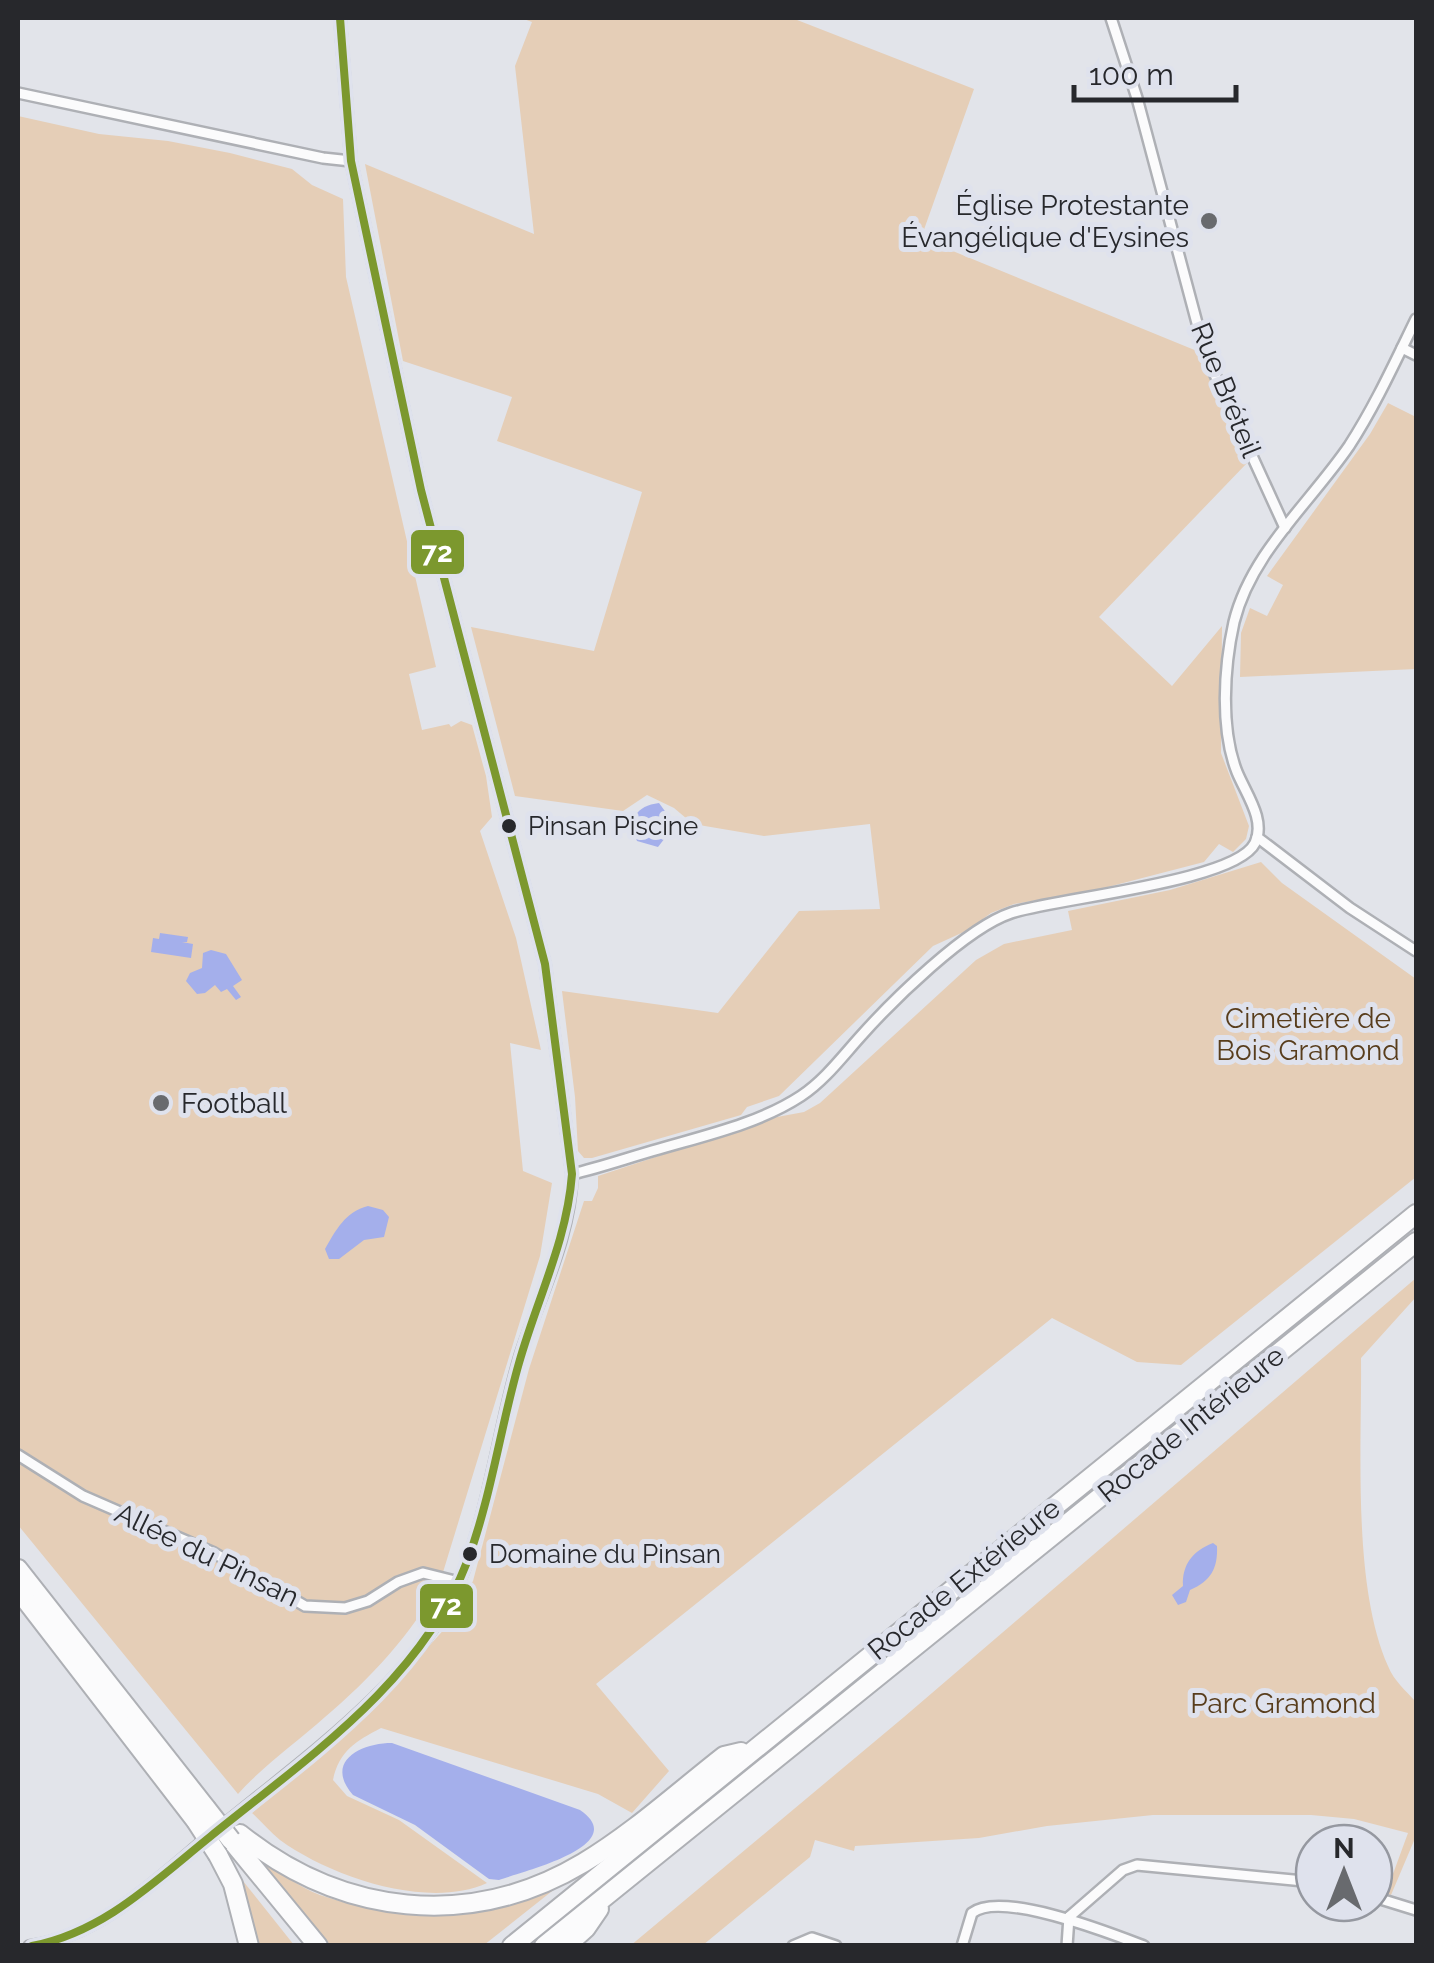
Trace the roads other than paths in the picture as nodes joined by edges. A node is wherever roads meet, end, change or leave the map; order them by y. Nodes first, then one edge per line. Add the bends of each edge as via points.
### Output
1 (340, 18) edge
2 (1112, 18) edge
3 (18, 93) edge
4 (352, 160) junction
5 (1416, 319) edge
6 (1402, 348) junction
7 (1416, 355) edge
8 (1285, 528) junction
9 (1257, 837) junction
10 (1416, 950) edge
11 (572, 1174) junction
12 (1416, 1214) edge
13 (1416, 1242) edge
14 (18, 1456) edge
15 (18, 1569) edge
16 (459, 1582) junction
17 (18, 1590) edge
18 (144, 1740) junction
19 (756, 1748) junction
20 (203, 1812) junction
21 (229, 1844) junction
22 (1294, 1880) edge
23 (613, 1890) junction
24 (1069, 1917) junction
25 (29, 1946) edge
26 (249, 1946) edge
27 (305, 1946) edge
28 (318, 1946) edge
29 (512, 1946) edge
30 (544, 1946) edge
31 (566, 1946) edge
32 (794, 1946) edge
33 (836, 1946) edge
34 (962, 1946) edge
35 (1067, 1946) edge
36 (1144, 1946) edge

1 - 4 street
2 - 8 street, Rue Bréteil via 1205,354
3 - 4 street
4 - 11 street via 421,490 545,964
5 - 6 street
6 - 7 street
6 - 8 street via 1348,447
8 - 9 street via 1243,596 1229,654 1230,746 1259,823
9 - 10 street
9 - 11 street via 1234,862 999,918 914,982 802,1095 734,1126
11 - 16 street via 562,1234 516,1369
12 - 19 highway, Rocade Extérieure
13 - 23 highway, Rocade Intérieure
14 - 16 street, Allée du Pinsan via 83,1496 214,1553 305,1606 345,1608 423,1572
15 - 18 highway
16 - 25 street via 438,1622 399,1670 284,1776 110,1915
17 - 18 highway
18 - 20 highway
19 - 21 highway via 724,1756 584,1863 472,1904 392,1904 321,1886 264,1853
19 - 29 highway, Rocade Extérieure
20 - 21 highway
20 - 21 highway, bridge
21 - 26 highway
21 - 27 highway
21 - 28 highway
22 - 24 street via 1136,1865
23 - 30 highway, Rocade Intérieure
23 - 31 highway
24 - 34 street via 980,1907 968,1920
24 - 35 street
24 - 36 street
32 - 33 street via 812,1938

